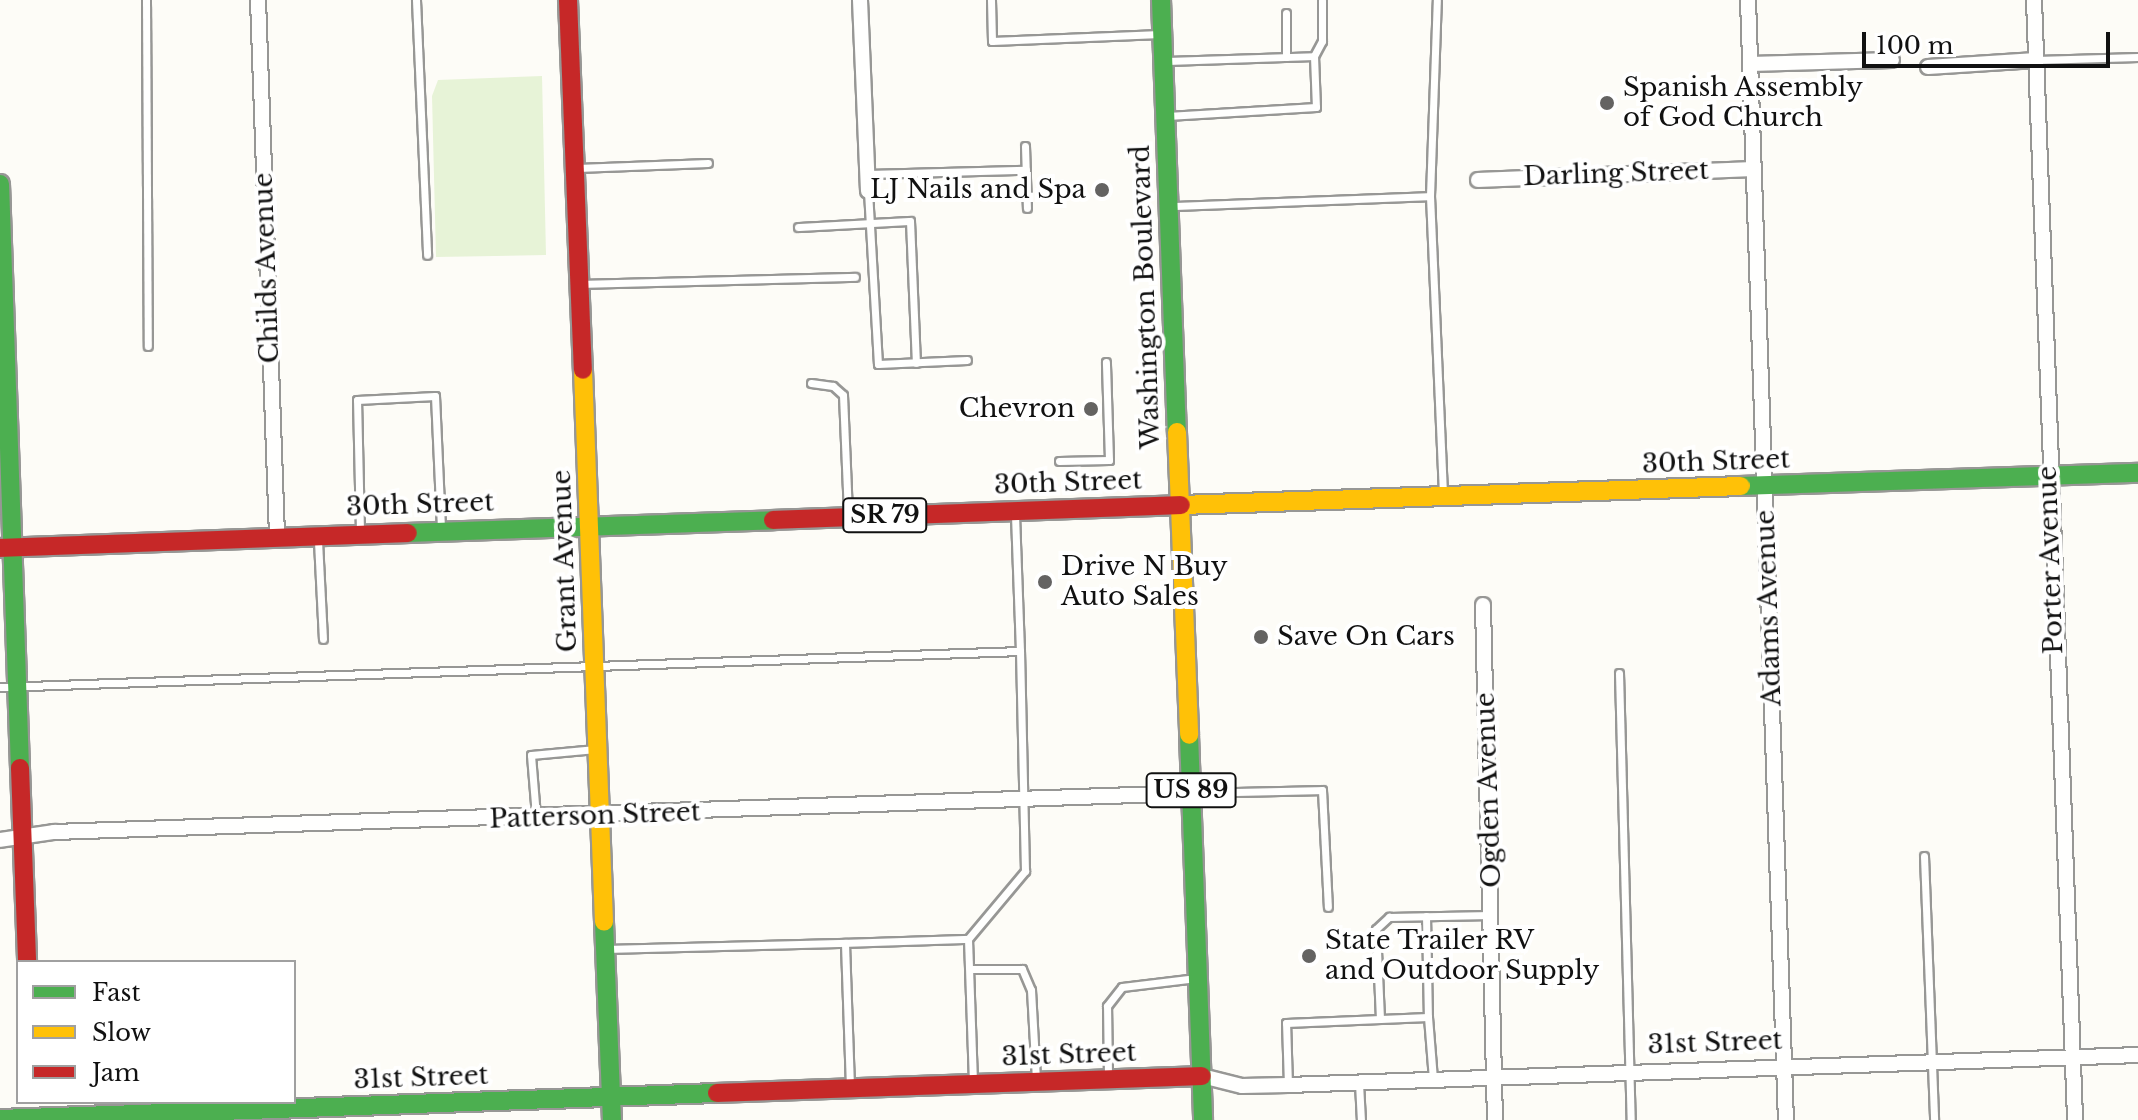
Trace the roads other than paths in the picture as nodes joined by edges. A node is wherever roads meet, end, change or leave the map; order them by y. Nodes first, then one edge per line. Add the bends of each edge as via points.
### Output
1 (146, 0) edge
2 (258, 0) edge
3 (416, 0) edge
4 (568, 0) edge
5 (860, 0) edge
6 (991, 0) edge
7 (1161, 0) edge
8 (1322, 0) edge
9 (1437, 0) edge
10 (1748, 0) edge
11 (2034, 0) edge
12 (1286, 13) dead end
13 (1162, 34) junction
14 (1314, 56) junction
15 (1286, 57) junction
16 (2138, 57) edge
17 (1892, 60) dead end
18 (2036, 60) junction
19 (1163, 61) junction
20 (1750, 64) junction
21 (1928, 67) dead end
22 (1165, 116) junction
23 (1025, 146) dead end
24 (708, 163) dead end
25 (575, 168) junction
26 (1753, 169) junction
27 (1026, 170) junction
28 (868, 174) junction
29 (1478, 180) dead end
30 (0, 184) edge
31 (868, 191) joint
32 (1430, 196) junction
33 (1170, 206) junction
34 (1027, 208) dead end
35 (870, 223) junction
36 (798, 227) dead end
37 (427, 255) dead end
38 (855, 277) dead end
39 (580, 284) junction
40 (148, 346) dead end
41 (967, 360) dead end
42 (1106, 362) dead end
43 (916, 363) junction
44 (3, 367) edge
45 (811, 383) dead end
46 (4, 432) edge
47 (1059, 461) dead end
48 (2138, 473) edge
49 (2047, 475) junction
50 (1765, 486) junction
51 (1443, 497) junction
52 (1181, 505) junction
53 (1015, 511) junction
54 (848, 517) junction
55 (589, 526) junction
56 (441, 530) junction
57 (361, 533) junction
58 (318, 535) junction
59 (277, 536) junction
60 (6, 548) edge
61 (1483, 605) dead end
62 (323, 639) dead end
63 (1020, 651) junction
64 (596, 670) junction
65 (1619, 673) dead end
66 (9, 686) edge
67 (600, 749) junction
68 (1192, 793) junction
69 (1023, 800) junction
70 (603, 817) junction
71 (536, 819) junction
72 (23, 839) junction
73 (0, 840) edge
74 (1924, 856) dead end
75 (1328, 907) dead end
76 (1494, 915) junction
77 (1426, 916) junction
78 (968, 939) junction
79 (845, 943) junction
80 (607, 949) junction
81 (27, 960) edge
82 (970, 969) junction
83 (1198, 978) junction
84 (1428, 1017) junction
85 (1380, 1019) junction
86 (2138, 1055) edge
87 (2072, 1057) junction
88 (1932, 1062) junction
89 (1784, 1067) junction
90 (1630, 1072) junction
91 (1202, 1076) junction
92 (1494, 1076) junction
93 (1433, 1079) junction
94 (1108, 1080) junction
95 (1359, 1081) junction
96 (1036, 1082) junction
97 (973, 1084) junction
98 (1288, 1085) junction
99 (850, 1089) junction
100 (611, 1097) junction
101 (271, 1106) edge
102 (31, 1113) edge
103 (0, 1119) edge
104 (612, 1120) edge
105 (1203, 1120) edge
106 (1361, 1120) edge
107 (1495, 1120) edge
108 (1631, 1120) edge
109 (1786, 1120) edge
110 (1934, 1120) edge
111 (2075, 1120) edge

1 - 40 lane
2 - 59 street, Childs Avenue
3 - 37 lane
4 - 25 main road, Grant Avenue
5 - 28 street
6 - 13 lane via 992,41
7 - 13 main road, Washington Boulevard / US 89
8 - 14 lane via 1322,41
9 - 32 lane
10 - 20 street, Adams Avenue
11 - 18 street, Porter Avenue
12 - 15 lane
13 - 19 main road, Washington Boulevard / US 89
14 - 15 lane
14 - 22 lane via 1316,107
15 - 19 lane
16 - 18 lane
17 - 20 street
18 - 21 street
18 - 49 street, Porter Avenue
19 - 22 main road, Washington Boulevard / US 89
20 - 26 street, Adams Avenue
22 - 33 main road, Washington Boulevard / US 89
23 - 27 lane
24 - 25 lane
25 - 39 main road, Grant Avenue
26 - 29 street, Darling Street
26 - 50 street, Adams Avenue
27 - 28 lane
27 - 34 lane
28 - 31 street
30 - 44 main road
31 - 35 lane
32 - 33 lane
32 - 51 lane
33 - 52 main road, Washington Boulevard / US 89
35 - 36 lane
35 - 43 lane via 878,364
35 - 43 lane via 910,221
38 - 39 lane
39 - 55 main road, Grant Avenue
41 - 43 lane
42 - 47 lane via 1109,460
44 - 46 main road
45 - 54 lane via 833,386 843,395
46 - 60 main road
48 - 49 main road, 30th Street / SR 79
49 - 50 main road, 30th Street / SR 79
49 - 87 street, Porter Avenue
50 - 51 main road, 30th Street / SR 79
50 - 89 street, Adams Avenue
51 - 52 main road, 30th Street / SR 79
52 - 53 main road, 30th Street / SR 79
52 - 68 main road, Washington Boulevard / US 89
53 - 54 main road, 30th Street / SR 79
53 - 63 lane
54 - 55 main road, 30th Street / SR 79
55 - 56 main road, 30th Street / SR 79
55 - 64 main road, Grant Avenue
56 - 57 main road, 30th Street / SR 79
56 - 57 lane via 435,396 357,400
57 - 58 main road, 30th Street / SR 79
58 - 59 main road, 30th Street / SR 79
58 - 62 lane
59 - 60 main road, 30th Street / SR 79
60 - 66 main road
61 - 76 street, Ogden Avenue
63 - 64 lane
63 - 69 lane
64 - 66 lane
64 - 67 main road, Grant Avenue
65 - 90 lane
66 - 72 main road
67 - 70 main road, Grant Avenue
67 - 71 lane via 531,755
68 - 69 street, Patterson Street
68 - 75 lane via 1322,790
68 - 83 main road, Washington Boulevard / US 89
69 - 70 street, Patterson Street
69 - 78 lane via 1025,871
70 - 71 street, Patterson Street
70 - 80 main road, Grant Avenue
71 - 72 street, Patterson Street via 54,832
72 - 73 street, Patterson Street
72 - 81 main road
74 - 88 lane
76 - 77 lane
76 - 92 street, Ogden Avenue
77 - 84 lane
77 - 85 lane via 1389,917 1376,929
78 - 79 lane
78 - 82 lane
79 - 80 lane
79 - 99 lane
80 - 100 main road, Grant Avenue
82 - 96 lane via 1022,969 1031,990
82 - 97 lane
83 - 91 main road, Washington Boulevard / US 89
83 - 94 lane via 1122,987 1107,1006
84 - 85 lane
84 - 93 lane
85 - 98 lane via 1286,1023
86 - 87 street, 31st Street
87 - 88 street, 31st Street
87 - 111 street, Porter Avenue
88 - 89 street, 31st Street
88 - 110 lane
89 - 90 street, 31st Street
89 - 109 street, Adams Avenue
90 - 92 street, 31st Street
90 - 108 lane
91 - 94 main road, 31st Street
91 - 98 street, 31st Street via 1242,1086
91 - 105 main road, Washington Boulevard / US 89
92 - 93 street, 31st Street
92 - 107 street, Ogden Avenue
93 - 95 street, 31st Street
94 - 96 main road, 31st Street
95 - 98 street, 31st Street
95 - 106 lane
96 - 97 main road, 31st Street
97 - 99 main road, 31st Street
99 - 100 main road, 31st Street
100 - 101 main road, 31st Street
100 - 104 main road, Grant Avenue
101 - 102 main road, 31st Street
102 - 103 main road, 31st Street

